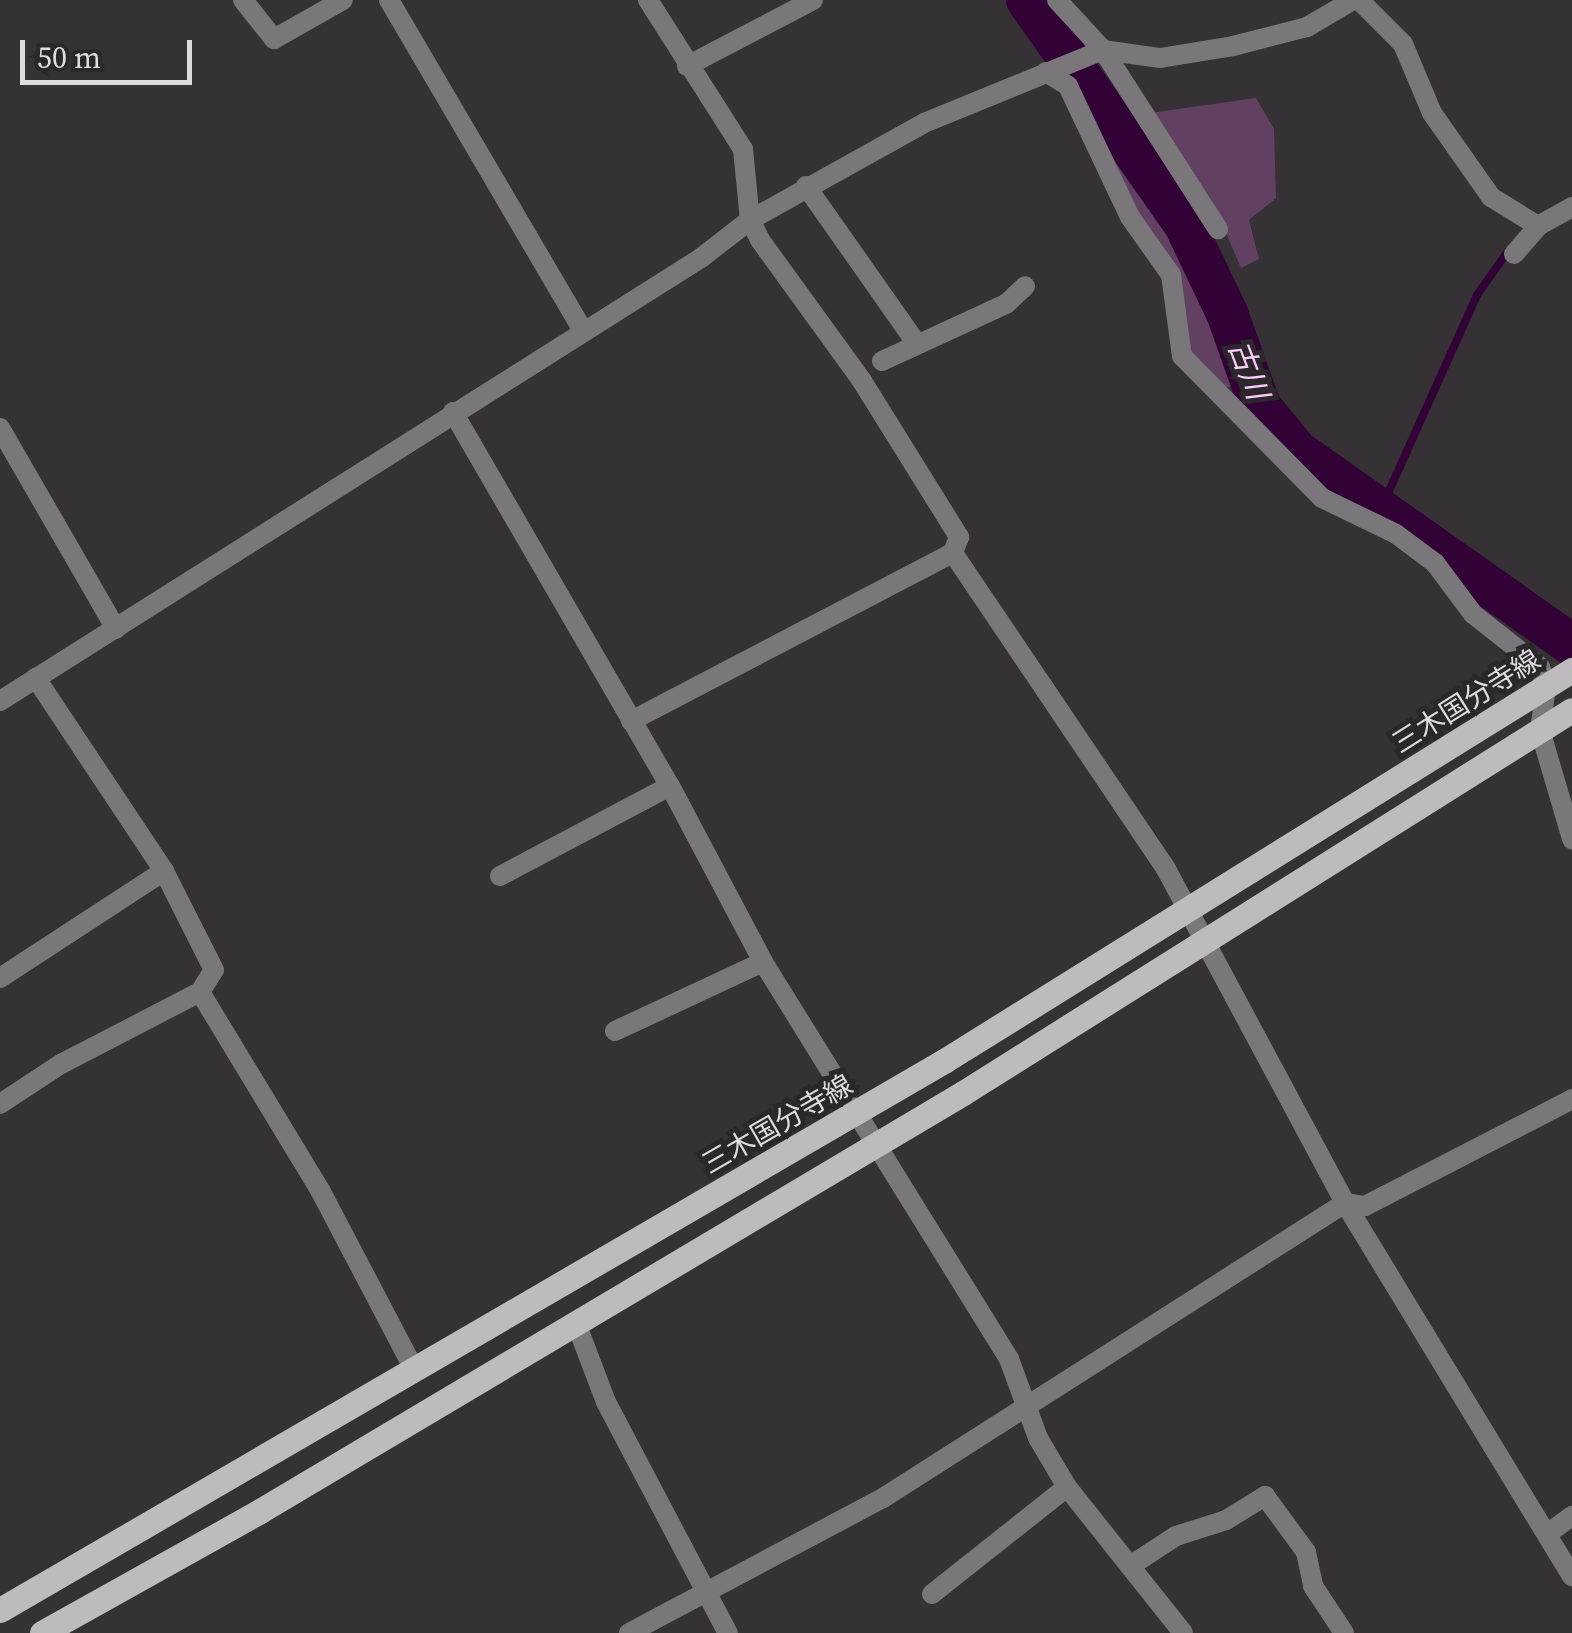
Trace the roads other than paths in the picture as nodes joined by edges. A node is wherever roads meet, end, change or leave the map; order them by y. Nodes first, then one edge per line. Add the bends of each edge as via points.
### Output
1 (243, 0) edge
2 (343, 0) edge
3 (389, 0) edge
4 (648, 0) edge
5 (813, 0) edge
6 (1057, 0) edge
7 (1356, 0) edge
8 (1096, 53) junction
9 (688, 66) junction
10 (1053, 70) junction
11 (806, 186) junction
12 (1572, 207) edge
13 (750, 220) junction
14 (1529, 220) junction
15 (1218, 229) dead end
16 (1514, 254) dead end
17 (1025, 286) dead end
18 (582, 329) junction
19 (917, 344) junction
20 (882, 360) dead end
21 (452, 412) junction
22 (0, 428) edge
23 (953, 553) junction
24 (116, 629) junction
25 (1572, 670) edge
26 (36, 678) junction
27 (1546, 687) junction
28 (0, 701) edge
29 (1572, 710) edge
30 (630, 722) junction
31 (1540, 730) junction
32 (670, 786) junction
33 (1572, 840) edge
34 (164, 872) junction
35 (500, 876) dead end
36 (1186, 910) junction
37 (1204, 942) junction
38 (762, 962) junction
39 (0, 978) edge
40 (200, 992) junction
41 (616, 1031) dead end
42 (1572, 1099) edge
43 (0, 1104) edge
44 (853, 1114) junction
45 (872, 1146) junction
46 (1345, 1203) junction
47 (576, 1322) junction
48 (416, 1371) junction
49 (1032, 1406) junction
50 (1068, 1487) junction
51 (1572, 1516) edge
52 (1548, 1534) junction
53 (1130, 1566) junction
54 (1572, 1577) edge
55 (707, 1590) junction
56 (932, 1594) dead end
57 (0, 1610) edge
58 (42, 1633) edge
59 (629, 1633) edge
60 (728, 1633) edge
61 (1183, 1633) edge
62 (1344, 1633) edge

1 - 2 street via 274,39
3 - 18 street
4 - 9 street
5 - 9 street
6 - 8 street
7 - 8 street via 1307,27 1232,46 1160,58
7 - 14 street via 1403,44 1432,113 1490,197
8 - 10 street
8 - 15 street
9 - 13 street via 743,149
10 - 11 street via 924,123
10 - 27 street via 1068,86 1130,217 1171,275 1182,356 1322,498 1396,534 1435,563 1473,614 1530,654
11 - 13 street
11 - 19 street
12 - 14 street
13 - 18 street via 701,258
13 - 23 street via 959,537
14 - 16 street
17 - 19 street via 1006,304
18 - 21 street
19 - 20 street
21 - 24 street
21 - 30 street
22 - 24 street
23 - 30 street
23 - 36 street via 1166,869
24 - 26 street
25 - 27 main road, 三木国分寺線
26 - 28 street
26 - 34 street
27 - 31 street
27 - 36 main road, 三木国分寺線
29 - 31 main road
30 - 32 street
31 - 33 street
31 - 37 main road
32 - 35 street
32 - 38 street
34 - 39 street
34 - 40 street via 214,970
36 - 37 street
36 - 44 main road, 三木国分寺線
37 - 45 main road
37 - 46 street
38 - 41 street
38 - 44 street
40 - 43 street via 61,1064
40 - 48 street via 320,1190
42 - 46 street via 1365,1206
44 - 45 street
44 - 48 main road, 三木国分寺線
45 - 47 main road
45 - 49 street via 1010,1359
46 - 49 street
46 - 52 street via 1536,1528
47 - 55 street via 606,1402
47 - 58 main road
48 - 57 main road, 三木国分寺線
49 - 50 street via 1038,1438
49 - 55 street via 882,1498
50 - 53 street
50 - 56 street
51 - 52 street
52 - 54 street
53 - 61 street
53 - 62 street via 1176,1536 1226,1520 1265,1496 1306,1552 1313,1586
55 - 59 street
55 - 60 street

